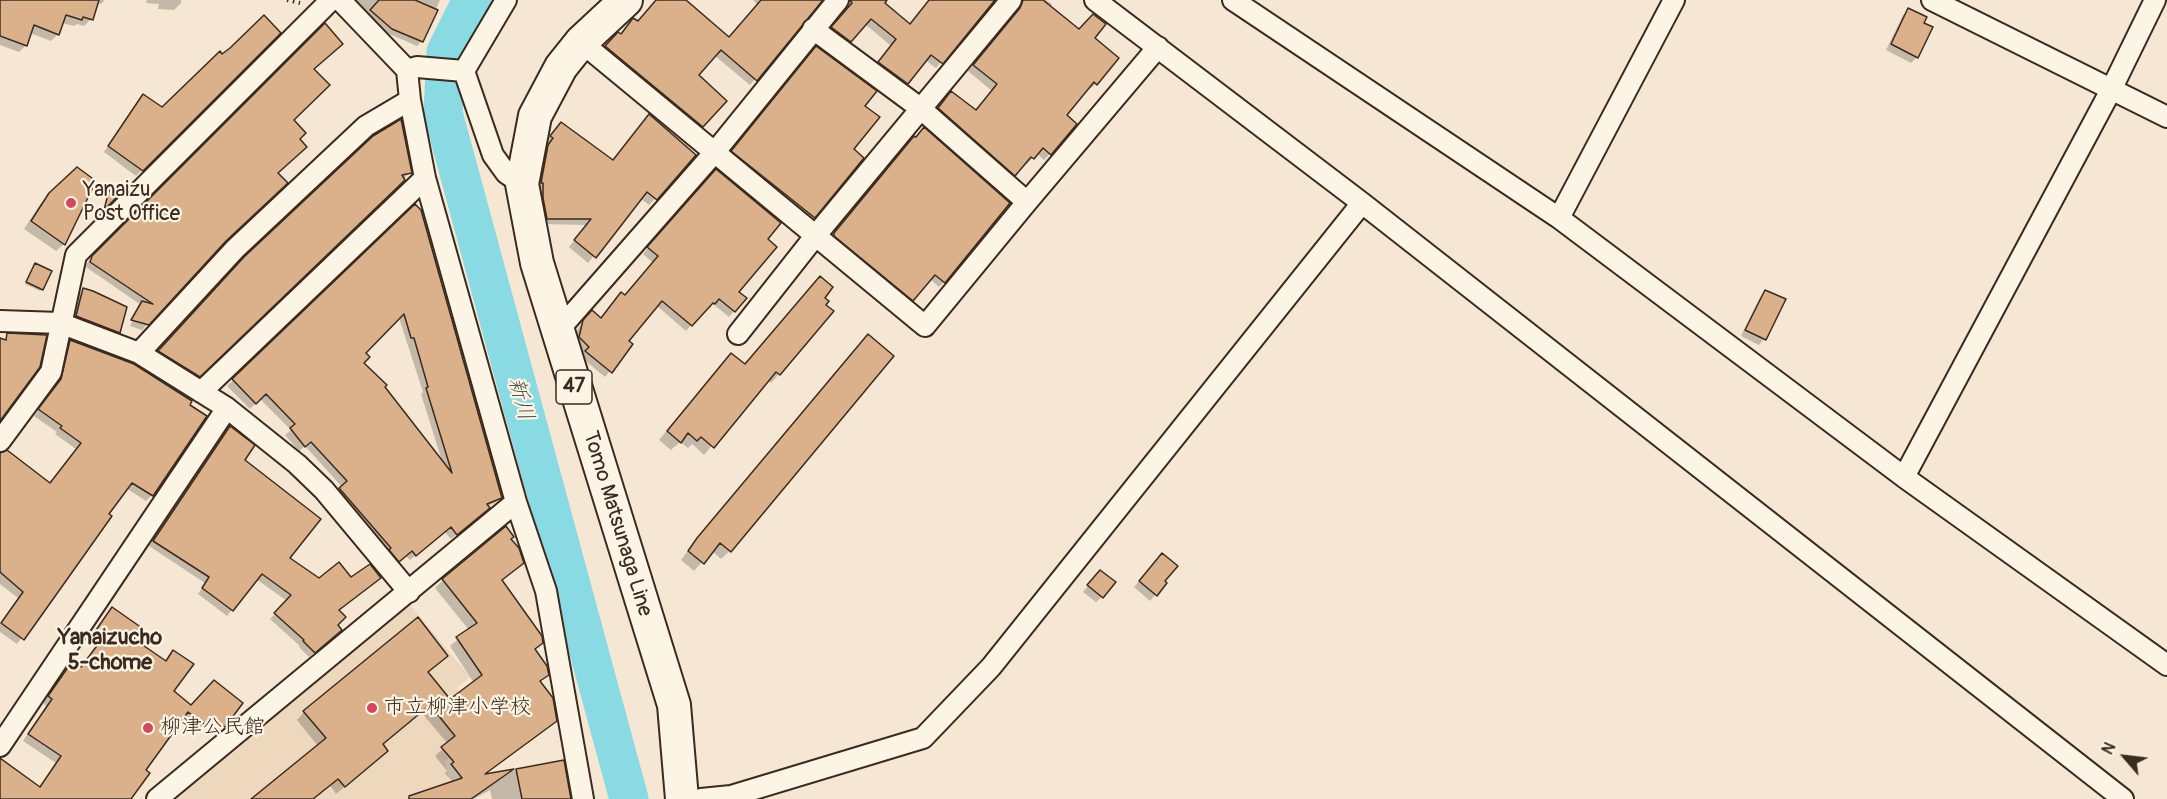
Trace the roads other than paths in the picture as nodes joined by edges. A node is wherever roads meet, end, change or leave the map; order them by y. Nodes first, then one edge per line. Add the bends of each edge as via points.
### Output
1 (331, 0) edge
2 (340, 0) edge
3 (506, 0) edge
4 (626, 0) edge
5 (838, 0) edge
6 (1011, 0) edge
7 (1095, 0) edge
8 (1233, 0) edge
9 (1674, 0) edge
10 (1932, 0) edge
11 (2155, 0) edge
12 (813, 29) junction
13 (581, 42) junction
14 (1158, 47) junction
15 (412, 68) junction
16 (464, 71) junction
17 (2111, 90) junction
18 (410, 100) junction
19 (920, 108) junction
20 (2167, 117) edge
21 (714, 153) junction
22 (425, 178) junction
23 (522, 184) junction
24 (1027, 202) junction
25 (1362, 203) junction
26 (1559, 218) junction
27 (816, 235) junction
28 (0, 321) edge
29 (60, 323) junction
30 (557, 332) junction
31 (738, 334) dead end
32 (139, 353) junction
33 (201, 392) junction
34 (227, 408) junction
35 (0, 441) edge
36 (1904, 477) junction
37 (516, 502) junction
38 (409, 592) junction
39 (2167, 665) edge
40 (0, 746) edge
41 (157, 799) edge
42 (583, 799) edge
43 (682, 799) edge
44 (701, 799) edge
45 (2123, 799) edge

1 - 29 street via 76,255
2 - 15 street
3 - 16 street
4 - 13 main road, Tomo Matsunaga Line / 47
5 - 12 street
6 - 19 street
7 - 14 street
8 - 26 street
9 - 26 street
10 - 17 street
11 - 17 street
12 - 19 street
12 - 21 street
13 - 21 street
13 - 23 main road, Tomo Matsunaga Line / 47 via 561,67 534,116
14 - 24 street
14 - 25 street
15 - 16 street
15 - 18 street
16 - 23 street via 493,155 506,173
17 - 20 street
17 - 36 street
18 - 22 street
18 - 32 street via 366,126 235,249
19 - 24 street
19 - 27 street
21 - 27 street
21 - 30 street
22 - 33 street
22 - 37 street
23 - 30 main road, Tomo Matsunaga Line / 47 via 537,263
24 - 27 street via 925,326
25 - 44 street via 991,667 923,738 731,796
25 - 45 street
26 - 36 street
27 - 31 street
28 - 29 street
29 - 32 street
29 - 35 street via 51,372
30 - 43 main road, Tomo Matsunaga Line / 47 via 674,705
32 - 33 street
33 - 34 street
34 - 38 street via 324,490
34 - 40 street
36 - 39 street
37 - 38 street
37 - 42 street via 546,591
38 - 41 street

